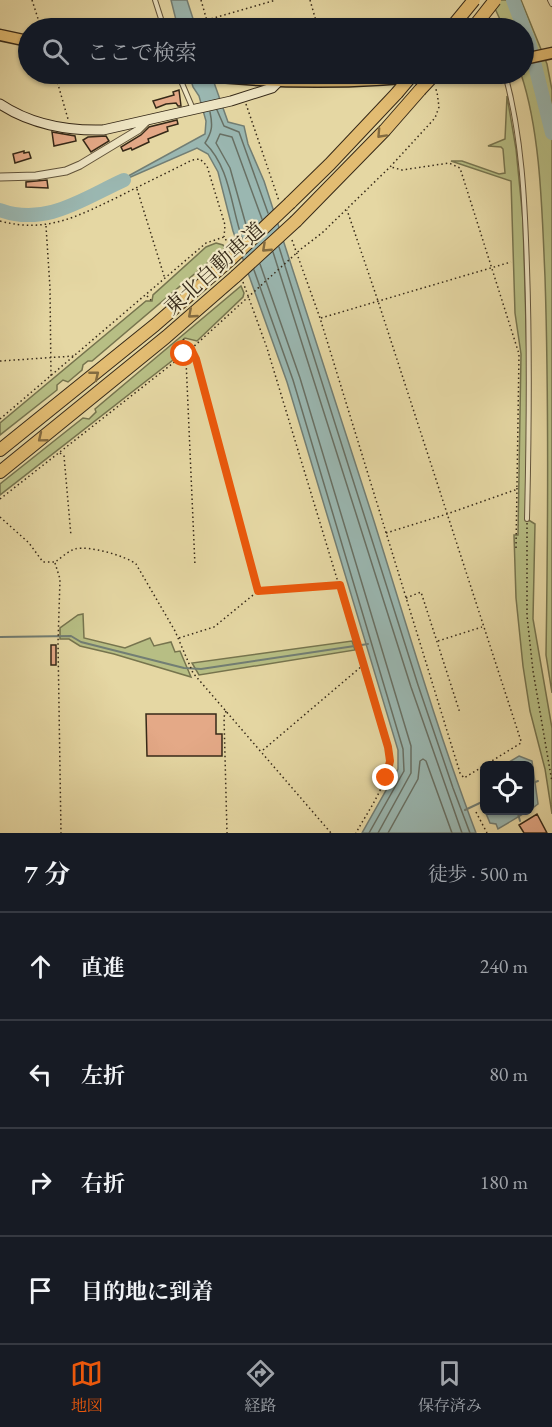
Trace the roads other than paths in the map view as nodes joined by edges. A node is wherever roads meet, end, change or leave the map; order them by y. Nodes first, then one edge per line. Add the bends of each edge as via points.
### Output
1 (155, 0) edge
2 (474, 0) edge
3 (495, 0) edge
4 (550, 0) edge
5 (552, 4) edge
6 (161, 18) edge
7 (459, 18) edge
8 (481, 18) edge
9 (483, 18) edge
10 (0, 35) edge
11 (18, 39) edge
12 (552, 53) edge
13 (534, 57) edge
14 (182, 84) edge
15 (276, 84) edge
16 (405, 84) edge
17 (424, 84) edge
18 (508, 84) edge
19 (0, 104) edge
20 (193, 110) junction
21 (147, 121) junction
22 (0, 177) edge
23 (0, 450) edge
24 (0, 472) edge
25 (527, 519) road end

1 - 6 lane
2 - 7 highway, bridge
2 - 9 lane
3 - 8 highway, bridge
4 - 5 lane
10 - 11 main road
12 - 13 main road
14 - 20 lane
15 - 20 street
23 -> 16 highway, 東北自動車道, bridge via 147,332 338,156
17 -> 24 highway, 東北自動車道, bridge via 240,279
18 - 25 lane via 516,122 525,220 530,363
19 - 21 street via 24,117 71,129 103,130
20 - 21 street
21 - 22 street via 66,171

